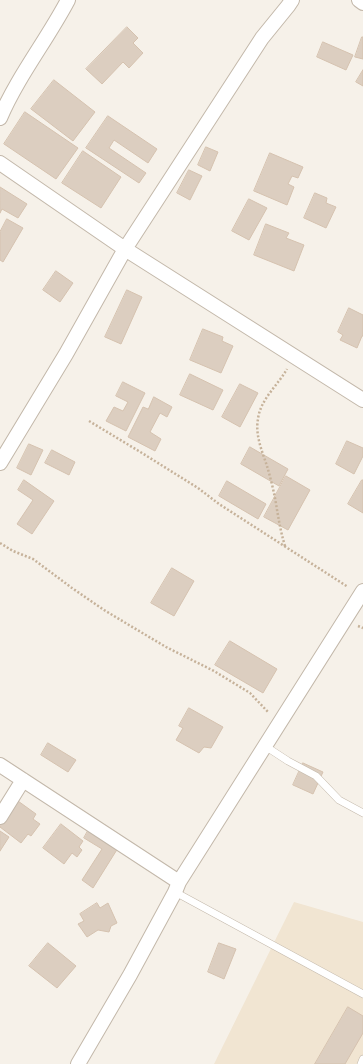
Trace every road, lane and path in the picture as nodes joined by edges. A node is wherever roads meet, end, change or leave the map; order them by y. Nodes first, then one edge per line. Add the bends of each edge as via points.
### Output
1 (68, 0) edge
2 (292, 0) edge
3 (359, 0) edge
4 (363, 3) edge
5 (0, 118) edge
6 (0, 163) edge
7 (125, 249) junction
8 (294, 357) junction
9 (363, 400) edge
10 (88, 421) dead end
11 (0, 462) edge
12 (0, 543) edge
13 (285, 547) junction
14 (362, 593) edge
15 (278, 725) junction
16 (265, 746) junction
17 (0, 765) edge
18 (23, 780) junction
19 (363, 813) edge
20 (0, 817) edge
21 (177, 887) junction
22 (363, 994) edge
23 (363, 1059) edge
24 (78, 1064) edge
25 (361, 1064) edge

1 - 5 street via 17,84
2 - 7 street via 262,38
3 - 4 street
6 - 7 street
7 - 8 street
7 - 11 street via 66,354
8 - 9 street
8 - 13 path via 261,409 257,429
10 - 13 path via 198,488
12 - 15 path via 34,560 135,629 250,693
13 - 14 path
14 - 15 street
15 - 16 street
16 - 19 lane via 316,776 339,800
16 - 21 street
17 - 18 street
18 - 20 street
18 - 21 street
21 - 22 lane
21 - 24 street
23 - 25 lane

